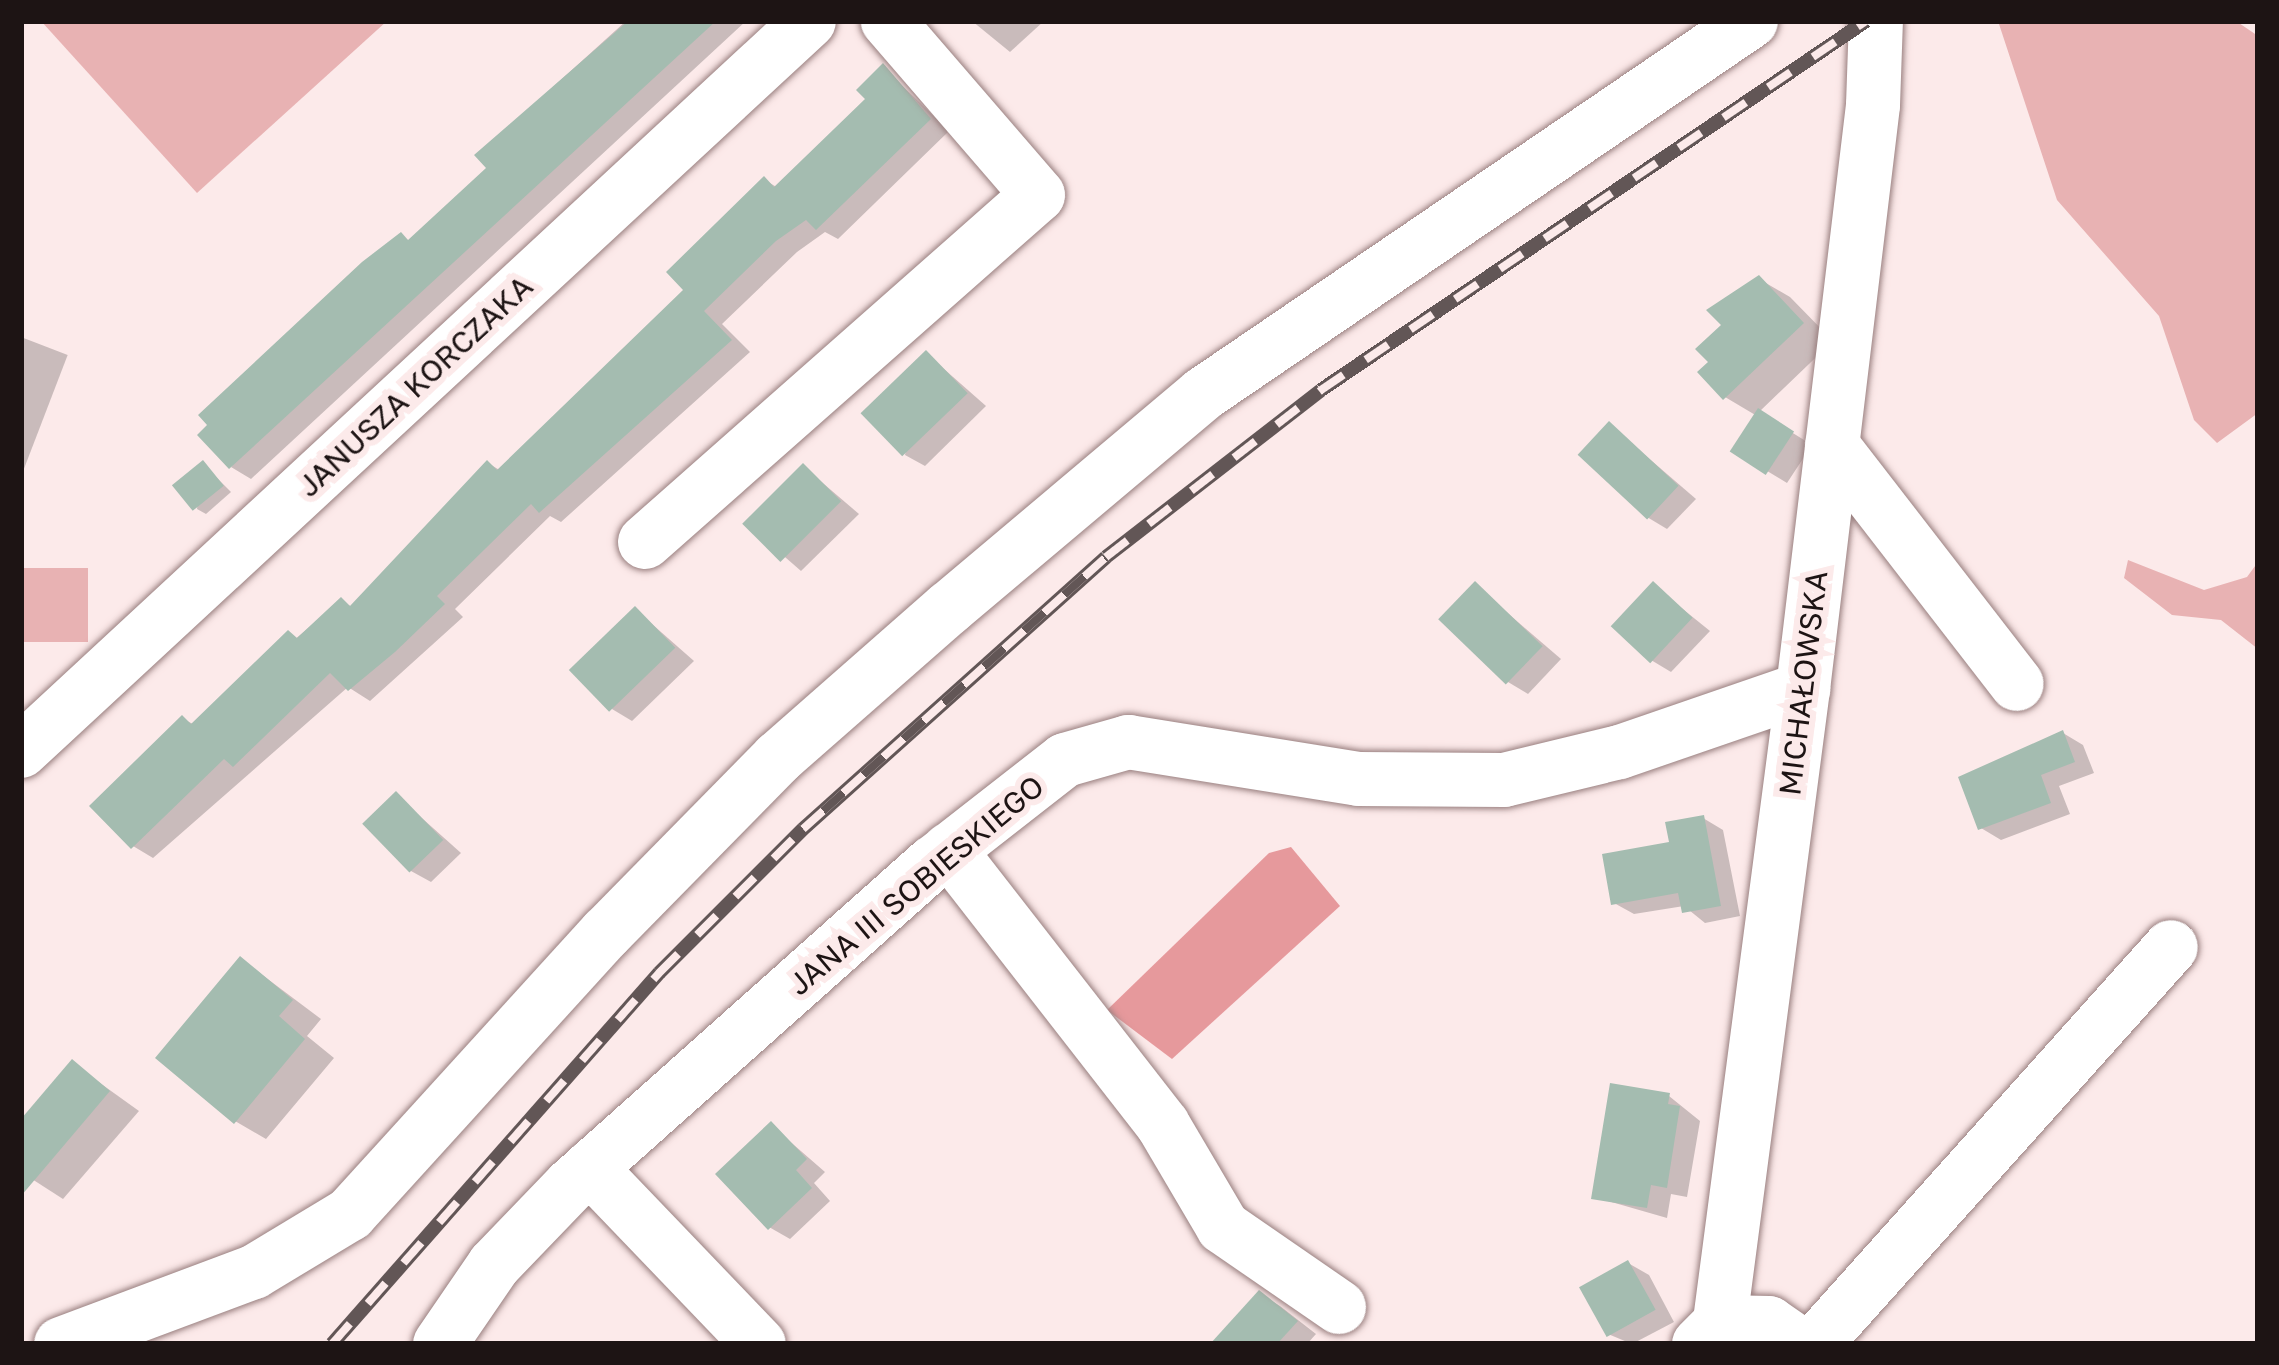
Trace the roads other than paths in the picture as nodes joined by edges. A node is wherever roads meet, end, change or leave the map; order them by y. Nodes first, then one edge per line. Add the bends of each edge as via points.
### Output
1 (808, 21) edge
2 (888, 21) edge
3 (1751, 21) edge
4 (1876, 21) edge
5 (1832, 445) junction
6 (645, 542) dead end
7 (2017, 684) dead end
8 (1803, 689) junction
9 (21, 751) edge
10 (949, 850) junction
11 (2171, 946) dead end
12 (590, 1168) junction
13 (1339, 1307) dead end
14 (21, 1330) edge
15 (1712, 1337) edge
16 (28, 1344) edge
17 (61, 1344) edge
18 (440, 1344) edge
19 (758, 1344) edge
20 (1799, 1344) edge
21 (1815, 1344) edge

1 - 9 street, JANUSZA KORCZAKA
2 - 6 street via 1038,195
3 - 17 street via 1203,394 1054,518 778,758 350,1214 254,1272
4 - 5 street, MICHAŁOWSKA
5 - 7 street
5 - 8 street, MICHAŁOWSKA
8 - 10 street, JANA III SOBIESKIEGO via 1620,752 1504,780 1358,779 1128,742 1065,760
8 - 15 street, MICHAŁOWSKA
10 - 12 street, JANA III SOBIESKIEGO
10 - 13 street via 1163,1125 1223,1227
11 - 21 street
12 - 18 street, JANA III SOBIESKIEGO via 494,1265
12 - 19 street
14 - 16 street
15 - 20 street via 1769,1323

